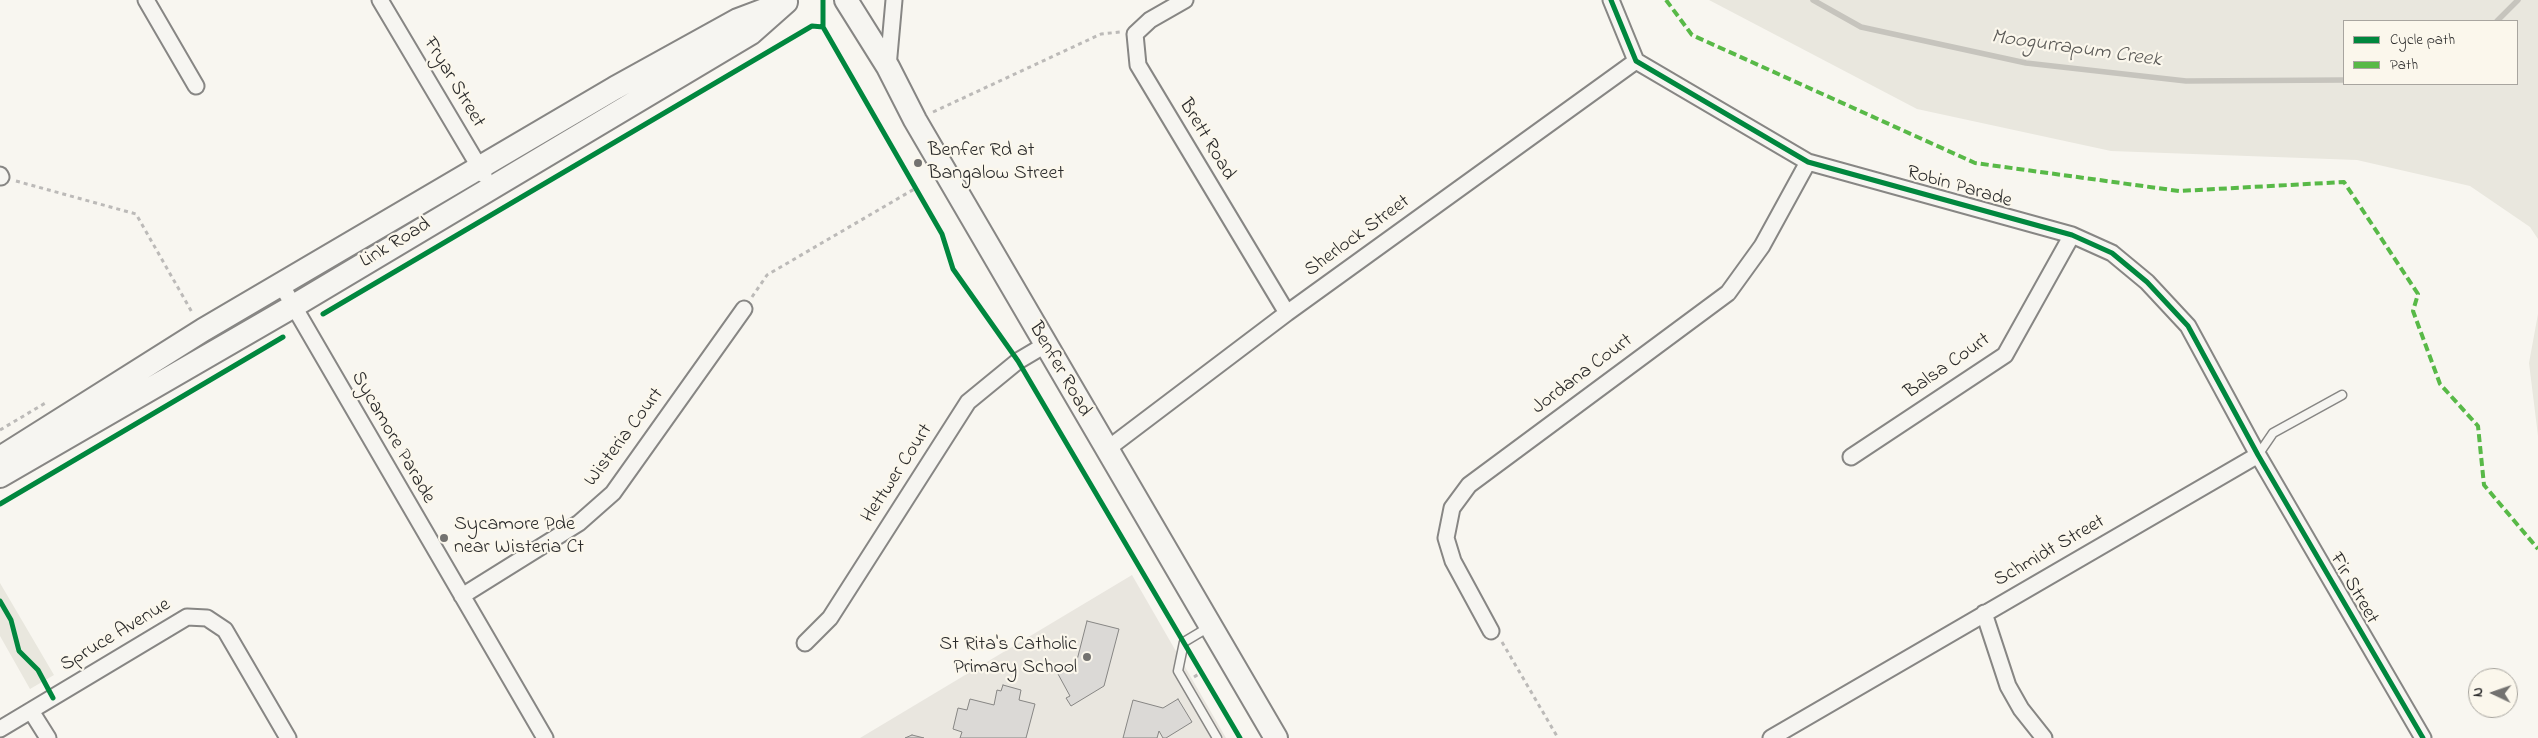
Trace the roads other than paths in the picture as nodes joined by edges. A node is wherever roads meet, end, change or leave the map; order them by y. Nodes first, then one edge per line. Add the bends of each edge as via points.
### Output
1 (146, 0) edge
2 (380, 0) edge
3 (846, 0) edge
4 (894, 0) edge
5 (1185, 0) edge
6 (1611, 0) edge
7 (788, 1) edge
8 (1636, 61) junction
9 (888, 68) junction
10 (196, 86) dead end
11 (1808, 162) junction
12 (486, 177) junction
13 (2072, 235) junction
14 (282, 286) junction
15 (292, 307) junction
16 (744, 309) road end
17 (1287, 313) junction
18 (1045, 345) junction
19 (2342, 395) dead end
20 (1106, 450) junction
21 (2258, 455) junction
22 (1851, 457) dead end
23 (0, 458) edge
24 (0, 476) edge
25 (462, 596) junction
26 (1984, 613) junction
27 (1210, 626) junction
28 (1491, 631) road end
29 (805, 643) dead end
30 (31, 710) junction
31 (0, 729) edge
32 (48, 738) edge
33 (288, 738) edge
34 (545, 738) edge
35 (1217, 738) edge
36 (1276, 738) edge
37 (1771, 738) edge
38 (2044, 738) edge
39 (2422, 738) edge

1 - 10 street
2 - 12 street, Fryar Street
3 - 9 street, Benfer Road
4 - 9 street
5 - 17 street, Brett Road via 1150,20 1135,34 1138,65
6 - 8 street
7 - 12 street, Link Road via 738,20 615,88
8 - 11 street, Robin Parade
8 - 17 street, Sherlock Street
9 - 18 street, Benfer Road
11 - 13 street, Robin Parade
11 - 28 street, Jordana Court via 1762,246 1728,292 1469,485 1452,508 1446,538 1453,561
12 - 14 street, Link Road
12 - 15 street, Link Road
13 - 21 street, Robin Parade via 2112,253 2147,282 2188,326
13 - 22 street, Balsa Court via 2004,355
14 - 15 street, Sycamore Parade
14 - 23 street, Link Road via 203,330
15 - 24 street, Link Road
15 - 25 street, Sycamore Parade
16 - 25 street, Wisteria Court via 613,493 579,524
17 - 20 street, Sherlock Street
18 - 20 street, Benfer Road
18 - 29 street, Hettwer Court via 1018,361 968,402 830,618
19 - 21 lane, Schmidt Street via 2273,433
20 - 27 street, Benfer Road
21 - 26 street, Schmidt Street
21 - 39 street, Fir Street
25 - 34 street, Sycamore Parade
26 - 37 street, Schmidt Street
26 - 38 street via 2008,686
27 - 35 lane via 1184,642 1178,671
27 - 36 street, Benfer Road
30 - 31 street, Spruce Avenue
30 - 32 street
30 - 33 street, Spruce Avenue via 187,617 207,618 225,630

